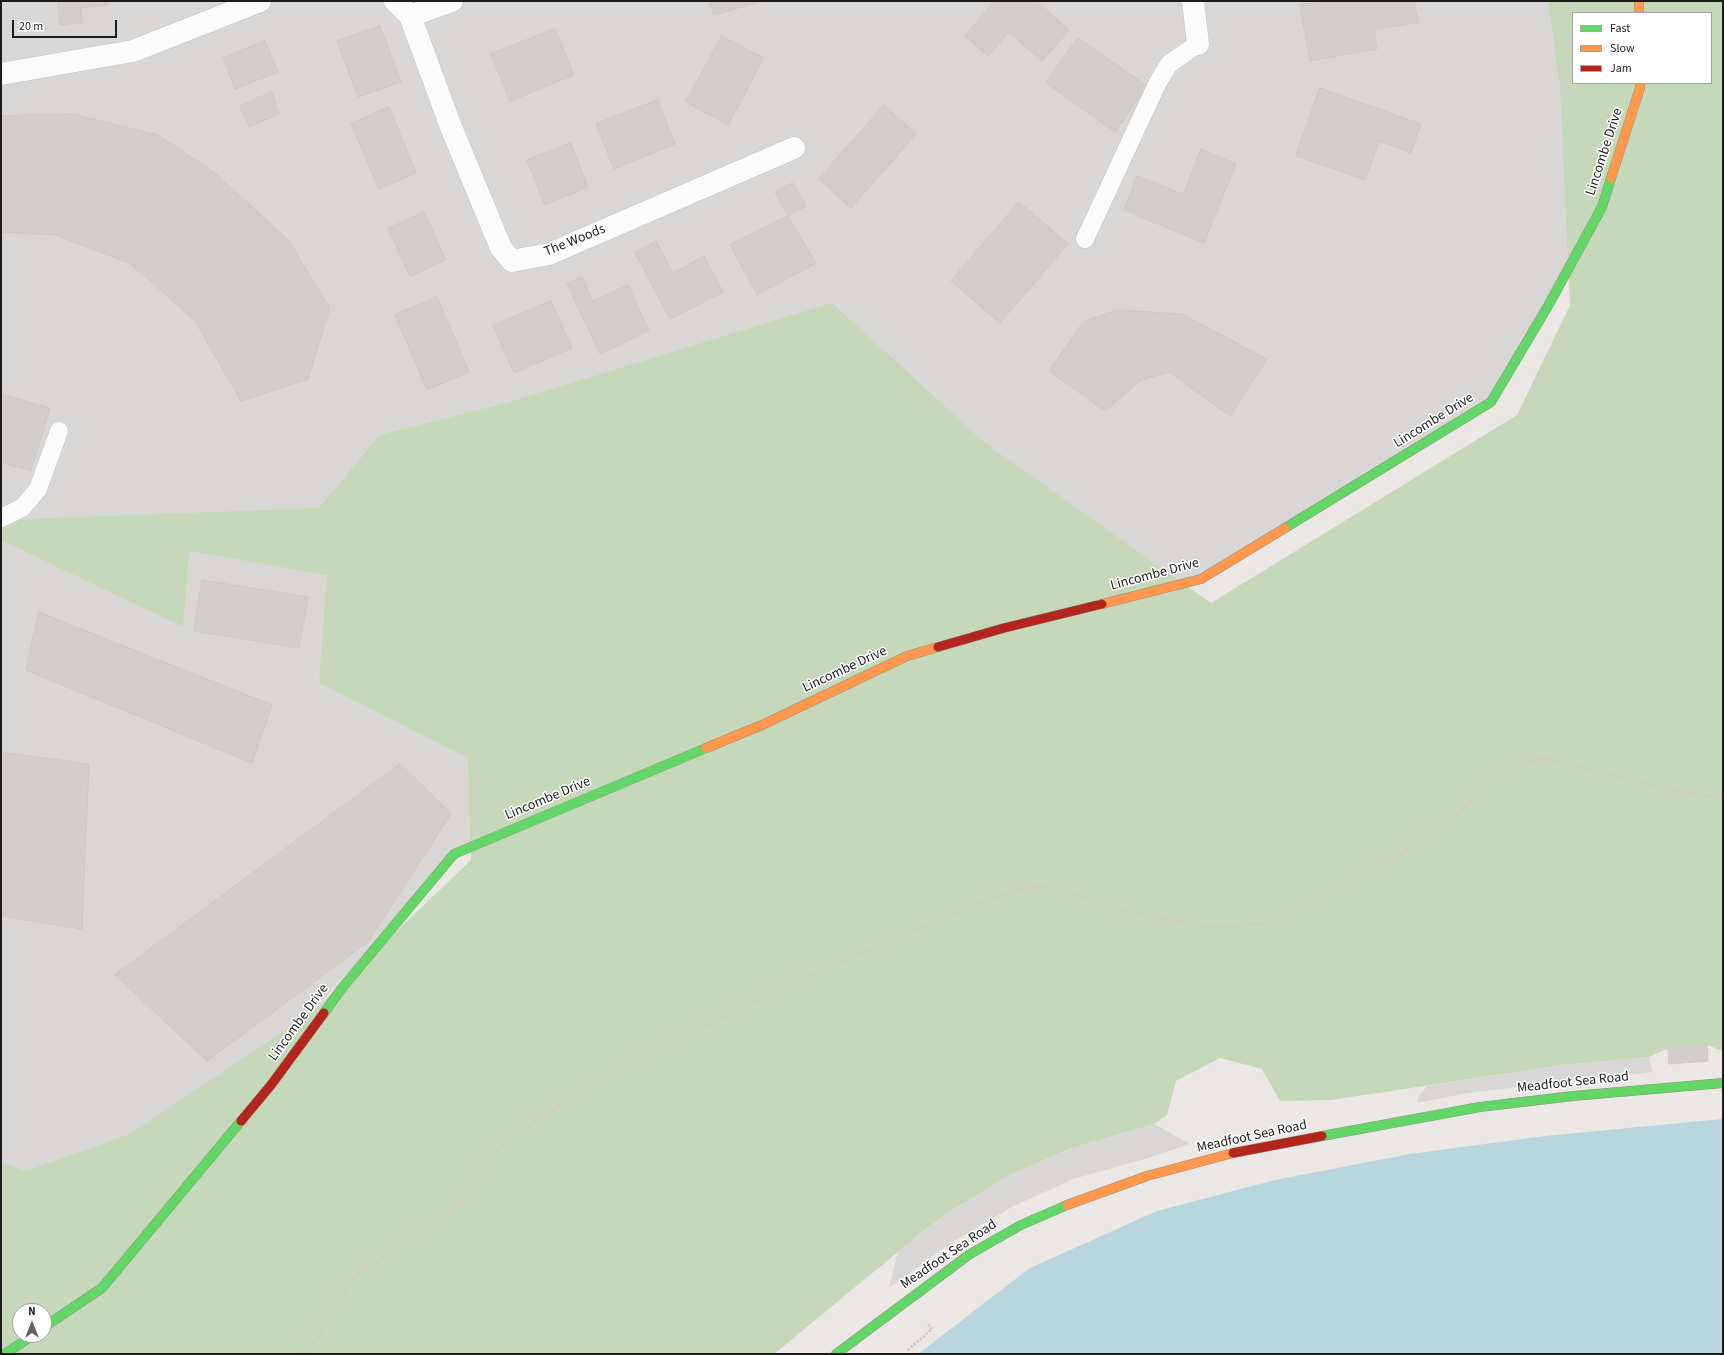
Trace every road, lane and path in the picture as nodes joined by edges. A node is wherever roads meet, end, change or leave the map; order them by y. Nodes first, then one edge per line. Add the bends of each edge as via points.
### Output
1 (260, 1) edge
2 (452, 1) edge
3 (1193, 1) edge
4 (1639, 1) edge
5 (402, 8) edge
6 (1639, 12) edge
7 (1198, 44) joint
8 (2, 70) edge
9 (1640, 84) edge
10 (794, 148) dead end
11 (1085, 239) dead end
12 (59, 431) dead end
13 (1, 518) edge
14 (1723, 798) edge
15 (1723, 1083) edge
16 (52, 1322) edge
17 (926, 1334) dead end
18 (21, 1343) edge
19 (309, 1350) junction
20 (908, 1350) dead end
21 (5, 1354) edge
22 (297, 1354) edge
23 (307, 1354) edge
24 (836, 1354) edge

1 - 8 street via 133,51
2 - 5 street, The Woods
3 - 7 street
4 - 6 street
5 - 10 street, The Woods via 501,248 512,261 549,254
7 - 11 lane via 1169,64 1158,82
9 - 16 street, Lincombe Drive via 1602,207 1548,306 1491,402 1201,579 1004,628 907,656 762,725 454,854 342,988 271,1085 102,1288
12 - 13 lane via 38,489 22,508
14 - 19 path via 1682,792 1542,758 1509,768 1455,816 1383,866 1279,922 1214,928 1110,908 1052,885 1020,888 979,902 808,976 673,1042 570,1097 505,1142 460,1206 355,1276
15 - 24 street, Meadfoot Sea Road via 1480,1107 1245,1150 1147,1176 1080,1199 1021,1224 970,1254
17 - 20 path
18 - 21 street
19 - 22 path
19 - 23 path

